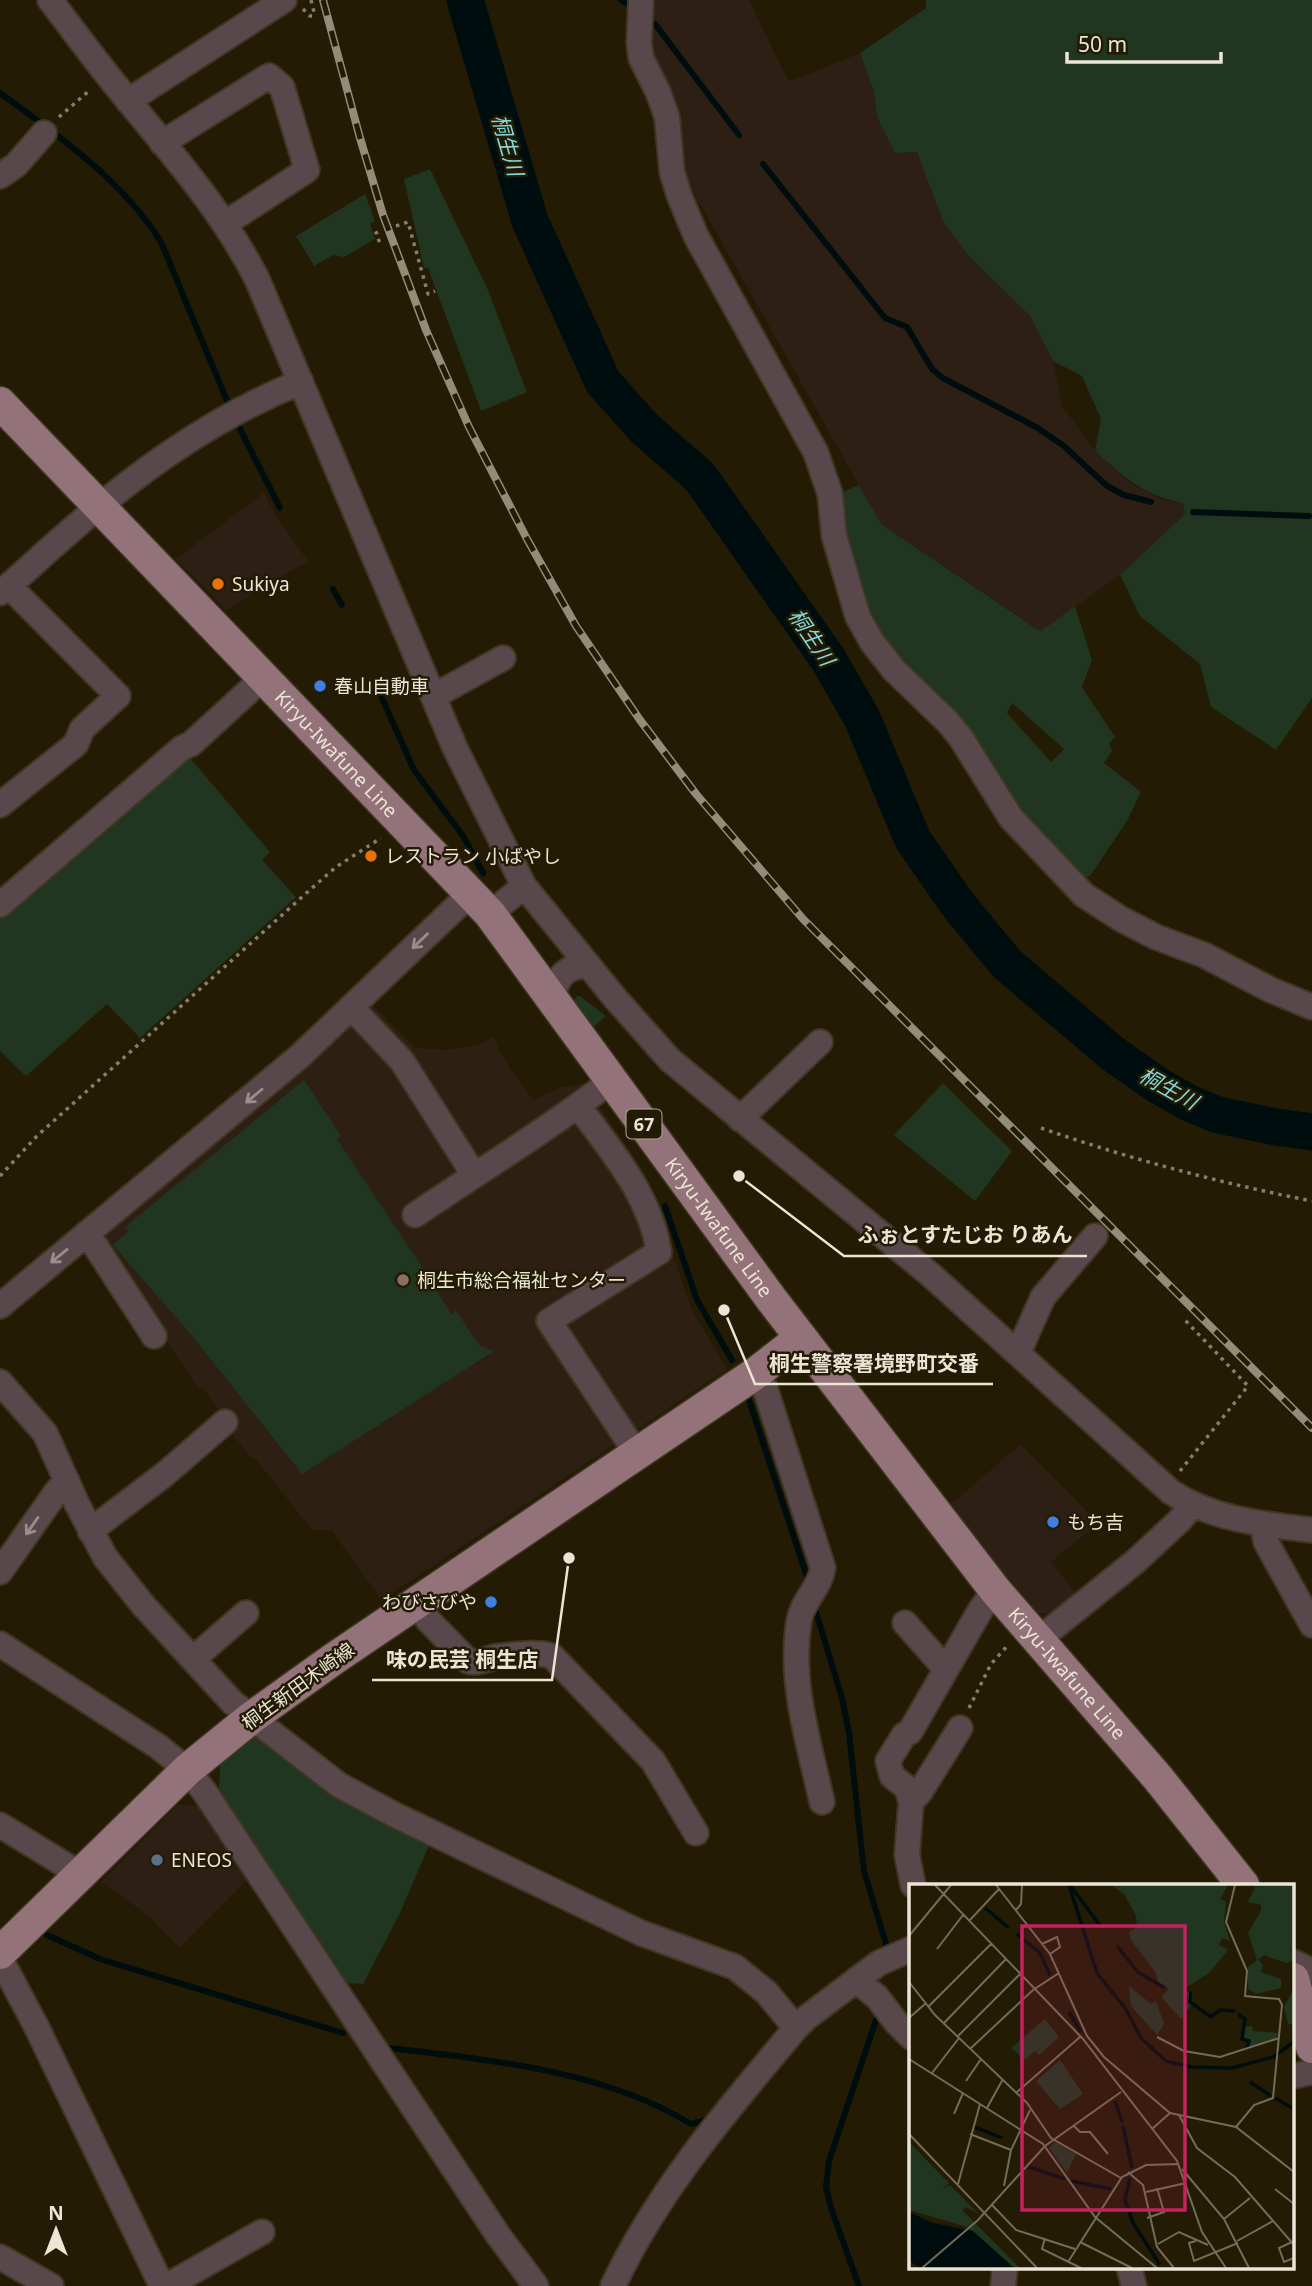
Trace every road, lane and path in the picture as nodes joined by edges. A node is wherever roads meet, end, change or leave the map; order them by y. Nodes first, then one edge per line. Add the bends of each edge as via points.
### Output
1 (50, 0) edge
2 (311, 0) edge
3 (641, 0) edge
4 (293, 4) edge
5 (107, 75) junction
6 (128, 101) junction
7 (47, 128) joint
8 (162, 143) junction
9 (0, 176) edge
10 (226, 223) junction
11 (396, 226) dead end
12 (379, 232) dead end
13 (381, 246) dead end
14 (435, 291) dead end
15 (301, 382) junction
16 (0, 403) edge
17 (99, 507) junction
18 (4, 590) edge
19 (503, 657) dead end
20 (263, 678) junction
21 (434, 696) junction
22 (0, 805) edge
23 (389, 834) dead end
24 (524, 886) junction
25 (480, 904) junction
26 (0, 905) edge
27 (589, 966) junction
28 (553, 998) junction
29 (351, 1007) junction
30 (1312, 1007) edge
31 (820, 1042) dead end
32 (612, 1080) junction
33 (579, 1107) junction
34 (740, 1119) junction
35 (1041, 1128) dead end
36 (474, 1175) junction
37 (0, 1176) edge
38 (1312, 1201) edge
39 (415, 1215) dead end
40 (88, 1233) junction
41 (1095, 1236) dead end
42 (0, 1306) edge
43 (1184, 1319) dead end
44 (154, 1336) dead end
45 (801, 1338) junction
46 (1018, 1353) junction
47 (756, 1373) junction
48 (0, 1382) edge
49 (225, 1422) dead end
50 (637, 1454) junction
51 (1175, 1477) dead end
52 (67, 1481) junction
53 (1192, 1506) junction
54 (1262, 1524) junction
55 (1312, 1530) edge
56 (90, 1531) junction
57 (0, 1572) edge
58 (995, 1590) junction
59 (416, 1604) junction
60 (246, 1613) dead end
61 (905, 1623) dead end
62 (1312, 1625) edge
63 (1026, 1640) junction
64 (0, 1644) edge
65 (193, 1659) junction
66 (946, 1669) junction
67 (251, 1718) junction
68 (960, 1728) joint
69 (187, 1770) junction
70 (822, 1802) dead end
71 (911, 1802) junction
72 (0, 1825) edge
73 (696, 1833) dead end
74 (80, 1874) junction
75 (913, 1884) edge
76 (1241, 1884) edge
77 (909, 1951) edge
78 (0, 1956) edge
79 (1294, 1962) edge
80 (1312, 1971) edge
81 (856, 1980) junction
82 (1294, 1983) edge
83 (796, 2028) junction
84 (909, 2035) edge
85 (1312, 2047) edge
86 (1312, 2072) edge
87 (1294, 2077) edge
88 (262, 2232) dead end
89 (0, 2257) edge
90 (1005, 2268) edge
91 (1129, 2268) edge
92 (51, 2286) edge
93 (165, 2286) edge
94 (536, 2286) edge
95 (613, 2286) edge
96 (1003, 2286) edge
97 (1134, 2286) edge

1 - 5 street
2 - 4 path via 315,16
3 - 30 street via 641,58 667,117 679,195 696,236 816,453 830,494 834,535 864,631 894,670 961,738 1011,818 1084,895 1156,937
4 - 6 street
5 - 6 street
5 - 7 path
6 - 8 street
7 - 9 street via 16,165
8 - 10 street
8 - 10 street via 269,76 282,87 307,170
10 - 15 street via 257,279
11 - 14 path via 408,222 428,294
12 - 13 path
15 - 17 street via 182,446
15 - 21 street
16 - 17 main road, Kiryu-Iwafune Line / 67
17 - 18 street
17 - 20 main road, Kiryu-Iwafune Line / 67
18 - 22 street via 118,696 82,729 76,744
19 - 21 street
20 - 25 main road, Kiryu-Iwafune Line / 67
20 - 26 street
21 - 24 street
23 - 37 path via 312,888 37,1136
24 - 25 street
24 - 27 street
25 - 28 main road, Kiryu-Iwafune Line / 67
25 -> 29 street
27 - 28 street via 561,974
27 - 34 street via 662,1053
28 - 32 main road, Kiryu-Iwafune Line / 67
29 - 36 street via 402,1061
29 -> 40 street via 300,1056
31 - 34 street
32 - 33 street
32 - 45 main road, Kiryu-Iwafune Line / 67
33 - 36 street
33 - 50 street via 638,1189 659,1252 549,1321
34 - 46 street via 932,1276
35 - 38 path via 1237,1187
36 - 39 street
40 -> 42 street
40 - 44 street
41 - 46 street via 1043,1297
43 - 51 path via 1248,1386
45 - 47 main road, 桐生新田木崎線
45 - 58 main road, Kiryu-Iwafune Line / 67
46 - 53 street
47 - 50 main road, 桐生新田木崎線
47 - 70 street via 765,1388 823,1568 801,1612 796,1657 797,1689
48 - 52 street via 45,1433
49 - 56 street
50 - 59 main road, 桐生新田木崎線
52 - 56 street
52 -> 57 street
53 - 54 street
53 - 63 street via 1136,1561
54 - 55 street
54 - 62 street via 1266,1542
56 - 65 street via 122,1580
58 - 63 main road, Kiryu-Iwafune Line / 67
58 - 66 street
59 - 67 main road, 桐生新田木崎線
59 - 73 street via 468,1661 552,1656 653,1761
60 - 65 street
61 - 66 street
63 - 68 path via 991,1664
63 - 76 main road, Kiryu-Iwafune Line / 67 via 1158,1778
64 - 69 street
65 - 67 street
66 - 71 street via 888,1761 891,1776 907,1788
67 - 69 main road, 桐生新田木崎線
67 - 83 street via 338,1785 393,1814 641,1933 735,1966 766,1992
68 - 71 street
69 - 74 main road, 桐生新田木崎線
69 - 94 street
71 - 75 street via 907,1855
72 - 74 street
74 - 78 main road, 桐生新田木崎線
77 - 81 street via 879,1963
78 - 93 street
79 - 80 street
81 - 83 street
81 - 84 street
82 - 85 main road
83 - 95 street via 702,2141 629,2253
86 - 87 street
88 - 93 street
89 - 92 street
90 - 96 street
91 - 97 street

